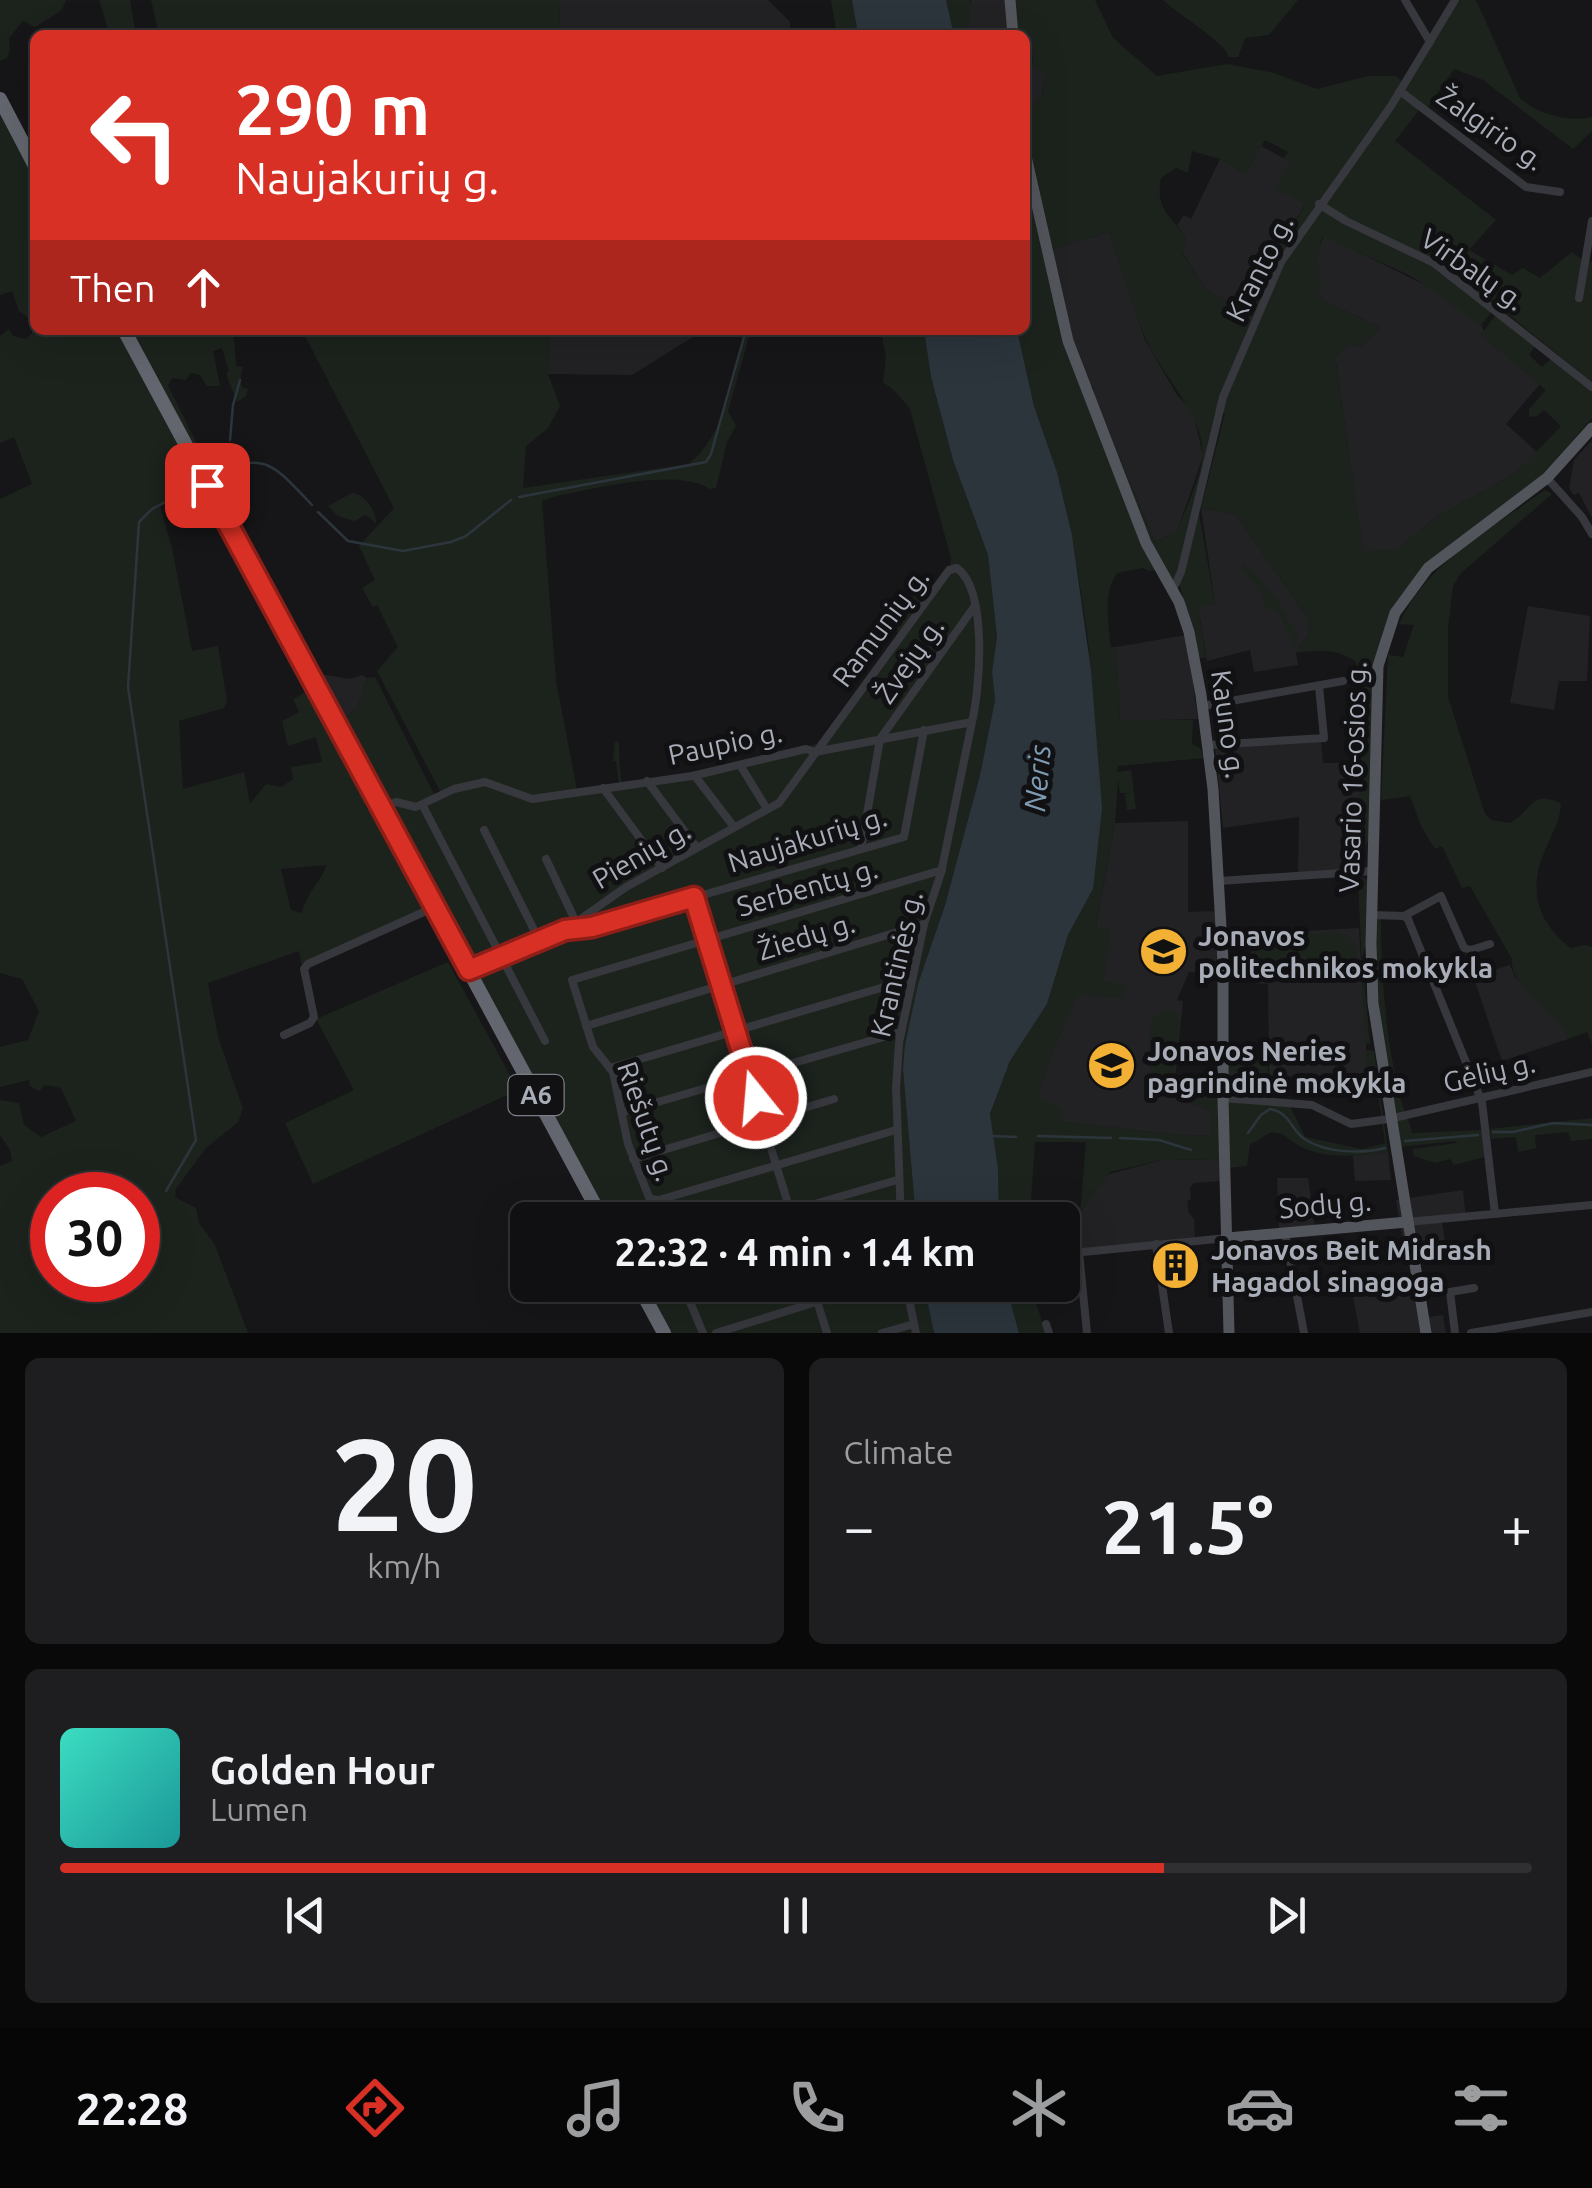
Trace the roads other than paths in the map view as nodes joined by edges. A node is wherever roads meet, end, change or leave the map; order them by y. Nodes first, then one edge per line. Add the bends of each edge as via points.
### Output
1 (1010, 0) edge
2 (1405, 0) edge
3 (1455, 0) edge
4 (1013, 30) edge
5 (1430, 42) junction
6 (1400, 91) junction
7 (0, 100) edge
8 (30, 157) edge
9 (1030, 174) edge
10 (1560, 192) dead end
11 (1319, 204) junction
12 (1592, 221) edge
13 (1579, 298) dead end
14 (127, 335) edge
15 (1592, 387) edge
16 (1592, 428) edge
17 (1547, 478) junction
18 (1592, 534) edge
19 (1173, 589) junction
20 (974, 607) junction
21 (1343, 681) dead end
22 (1320, 686) junction
23 (1203, 706) junction
24 (972, 722) junction
25 (924, 730) junction
26 (880, 739) junction
27 (1209, 745) junction
28 (815, 752) junction
29 (740, 766) junction
30 (694, 776) junction
31 (647, 781) junction
32 (603, 788) junction
33 (381, 808) junction
34 (424, 808) dead end
35 (768, 809) junction
36 (734, 827) junction
37 (484, 830) dead end
38 (697, 848) junction
39 (861, 849) junction
40 (546, 859) dead end
41 (662, 868) junction
42 (942, 870) junction
43 (1372, 871) junction
44 (1219, 882) junction
45 (694, 897) junction
46 (435, 907) junction
47 (1372, 915) junction
48 (1404, 916) junction
49 (575, 920) junction
50 (924, 924) junction
51 (565, 930) junction
52 (708, 939) junction
53 (540, 940) junction
54 (1490, 944) dead end
55 (503, 956) junction
56 (469, 970) junction
57 (911, 979) junction
58 (572, 982) joint
59 (722, 985) junction
60 (586, 1026) junction
61 (736, 1031) junction
62 (900, 1032) junction
63 (284, 1034) dead end
64 (544, 1042) dead end
65 (610, 1068) junction
66 (1592, 1072) edge
67 (749, 1075) junction
68 (1480, 1097) junction
69 (1222, 1098) junction
70 (834, 1099) dead end
71 (623, 1112) junction
72 (1390, 1118) junction
73 (763, 1121) junction
74 (896, 1130) junction
75 (633, 1159) junction
76 (777, 1166) junction
77 (897, 1180) junction
78 (650, 1198) junction
79 (593, 1202) edge
80 (651, 1202) edge
81 (788, 1202) edge
82 (833, 1202) edge
83 (899, 1202) edge
84 (1592, 1205) edge
85 (1494, 1214) junction
86 (1407, 1222) junction
87 (1286, 1233) junction
88 (1227, 1238) junction
89 (1156, 1244) junction
90 (1080, 1252) edge
91 (1080, 1262) edge
92 (1474, 1288) dead end
93 (647, 1302) edge
94 (691, 1302) edge
95 (813, 1302) edge
96 (816, 1302) edge
97 (910, 1302) edge
98 (1592, 1312) edge
99 (915, 1328) edge
100 (664, 1333) edge
101 (703, 1333) edge
102 (716, 1333) edge
103 (827, 1333) edge
104 (882, 1333) edge
105 (1087, 1333) edge
106 (1168, 1333) edge
107 (1229, 1333) edge
108 (1304, 1333) edge
109 (1426, 1333) edge
110 (1456, 1333) edge
111 (1471, 1333) edge

1 - 4 main road
2 - 5 street
3 - 5 street, Kranto g.
5 - 6 street, Kranto g.
6 - 10 street, Žalgirio g. via 1526,187
6 - 11 street, Kranto g.
7 - 8 highway
9 - 19 main road, Kauno g. via 1068,341 1146,542
11 - 15 street, Virbalų g. via 1434,262
11 - 19 street, Kranto g. via 1281,262 1223,398
12 - 13 street
14 - 33 highway, A6
16 - 17 main road, Vasario 16-osios g.
17 - 18 street
17 - 43 main road, Vasario 16-osios g. via 1428,568 1391,622 1375,689
19 - 23 main road, Kauno g.
20 - 24 street via 979,644
20 - 26 street, Žvejų g.
20 - 28 street, Ramunių g. via 963,572 950,570
21 - 22 street
22 - 23 street
22 - 27 street via 1324,738
23 - 27 main road, Kauno g.
24 - 25 street, Paupio g.
24 - 42 street, Krantinės g.
25 - 26 street, Paupio g.
25 - 39 street, Naujakurių g. via 904,836
26 - 28 street, Paupio g.
26 - 39 street
27 - 44 main road, Kauno g.
28 - 29 street, Paupio g.
28 - 35 street, Pienių g. via 788,794
29 - 30 street, Paupio g.
29 - 35 street
30 - 31 street, Paupio g.
30 - 36 street
31 - 32 street, Paupio g.
31 - 38 street
32 - 33 street, Paupio g. via 532,799 486,782 416,807 392,802
32 - 41 street
33 - 46 highway, A6
34 - 55 street
35 - 36 street, Pienių g.
36 - 38 street, Pienių g.
37 - 53 street
38 - 41 street, Pienių g.
39 - 45 street, Naujakurių g.
40 - 49 street
41 - 49 street, Pienių g.
42 - 50 street, Krantinės g.
42 - 52 street, Serbentų g.
43 - 44 street
43 - 47 main road, Vasario 16-osios g.
44 - 69 main road, Kauno g.
45 - 51 street, Naujakurių g.
45 - 52 street
46 - 56 highway, A6
46 - 63 street via 308,964 304,982 314,1018
47 - 48 street
47 - 72 main road, Vasario 16-osios g. via 1373,1003
48 - 54 street via 1440,896 1464,948
48 - 68 street
49 - 51 street, Pienių g.
50 - 57 street, Krantinės g.
50 - 59 street, Žiedų g.
51 - 53 street, Pienių g.
52 - 58 street, Serbentų g.
52 - 59 street
53 - 55 street, Pienių g.
55 - 56 street, Pienių g.
55 - 64 street
56 - 79 highway, A6
57 - 61 street
57 - 62 street, Krantinės g.
58 - 60 street, Riešutų g.
59 - 60 street, Žiedų g.
59 - 61 street
60 - 65 street, Riešutų g.
61 - 65 street
61 - 67 street
62 - 67 street
62 - 74 street, Krantinės g.
65 - 71 street, Riešutų g.
66 - 68 street, Gėlių g.
67 - 71 street
67 - 73 street
68 - 72 street, Gėlių g.
68 - 85 street
69 - 72 street, Gėlių g. via 1312,1105 1351,1124
69 - 88 main road, Kauno g.
70 - 73 street
71 - 75 street, Riešutų g.
72 - 86 main road, Vasario 16-osios g.
73 - 75 street
73 - 76 street
74 - 76 street
74 - 77 street, Krantinės g.
75 - 78 street, Riešutų g.
76 - 78 street
76 - 81 street
77 - 82 street
77 - 83 street, Krantinės g.
78 - 80 street, Riešutų g.
84 - 85 street, Sodų g.
85 - 86 street, Sodų g.
86 - 87 main road, Sodų g.
86 - 109 main road, Vasario 16-osios g.
87 - 88 main road, Sodų g.
87 - 108 street
88 - 89 street, Sodų g.
88 - 107 main road, Kauno g.
89 - 90 street, Sodų g.
89 - 106 street
91 - 105 street
92 - 110 street via 1450,1292
93 - 100 highway
94 - 101 street
95 - 102 street
96 - 103 street
97 - 99 street
98 - 111 street
99 - 104 street

